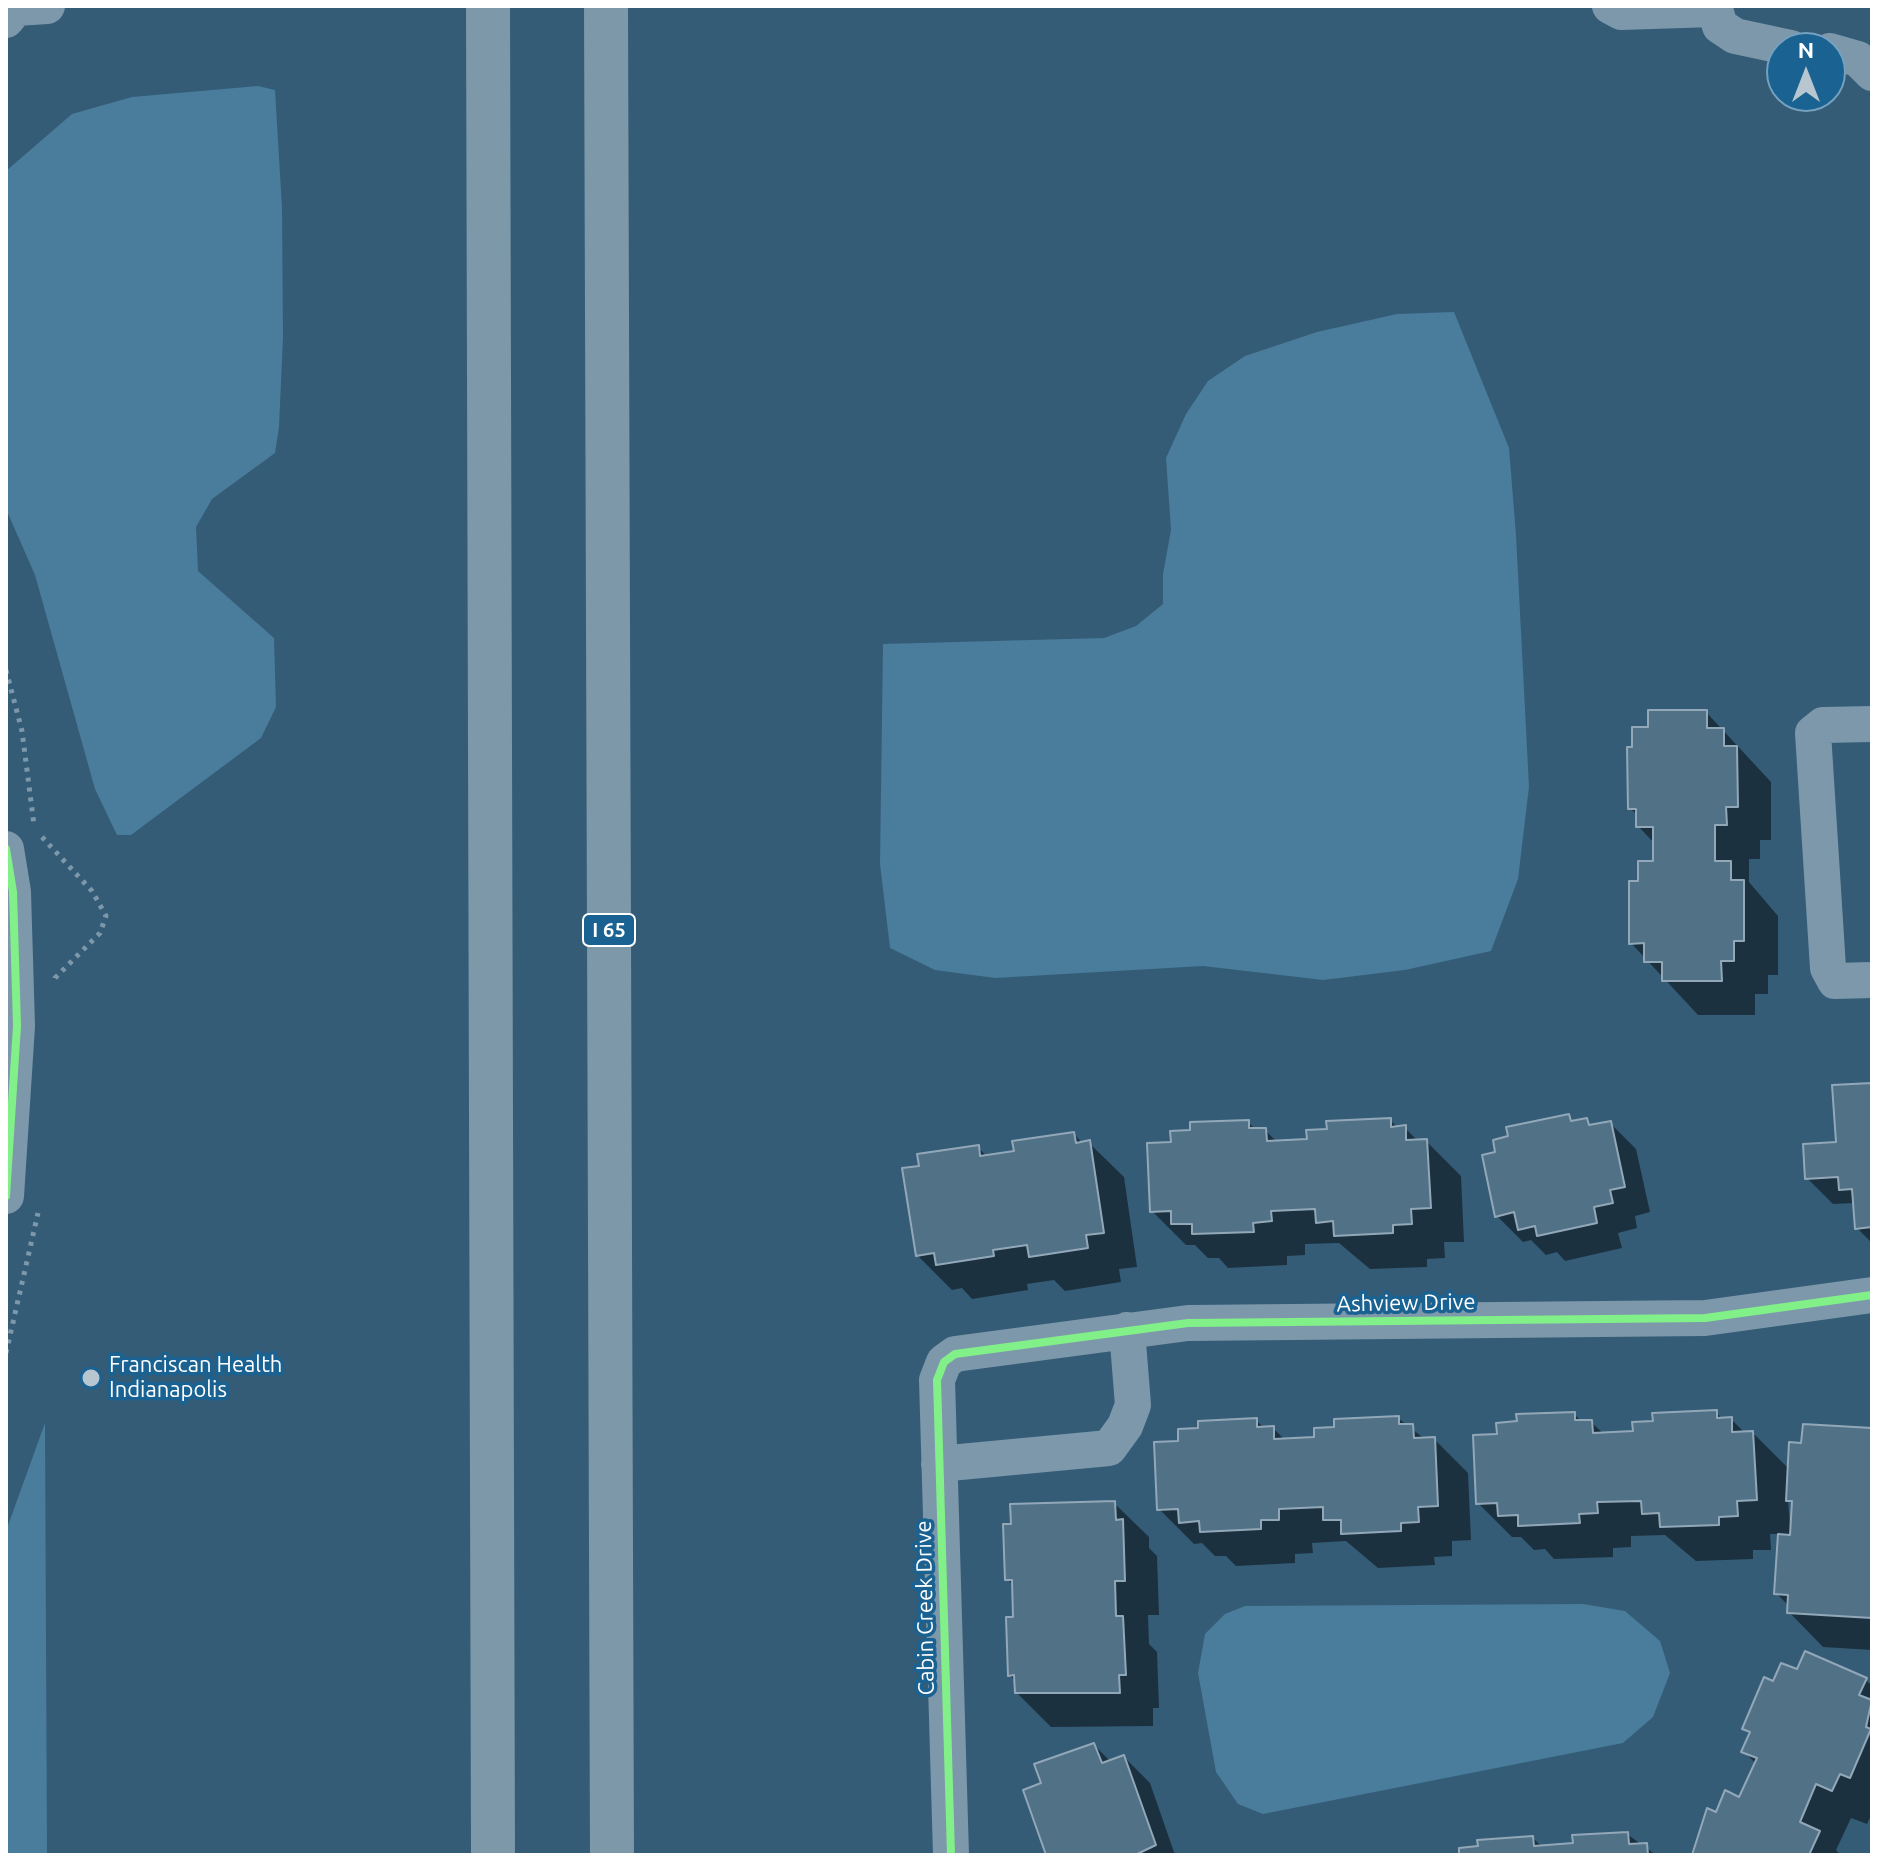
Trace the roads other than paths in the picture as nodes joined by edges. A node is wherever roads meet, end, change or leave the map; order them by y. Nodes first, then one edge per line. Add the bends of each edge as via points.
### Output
1 (488, 6) edge
2 (606, 6) edge
3 (1610, 6) edge
4 (1714, 7) edge
5 (1766, 43) edge
6 (1846, 56) edge
7 (1872, 73) edge
8 (1872, 724) edge
9 (6, 849) edge
10 (10, 892) edge
11 (1872, 980) edge
12 (7, 1190) edge
13 (1872, 1295) edge
14 (1127, 1330) junction
15 (944, 1362) joint
16 (939, 1464) junction
17 (493, 1855) edge
18 (612, 1855) edge
19 (951, 1855) edge

1 - 17 highway
2 - 18 highway, I 65
3 - 4 street via 1621,12
4 - 5 street via 1720,26 1735,36
6 - 7 street
8 - 11 street via 1823,725 1813,733 1828,968 1835,981
9 - 10 street
10 - 12 street via 17,1026
13 - 14 street, Ashview Drive via 1705,1318 1188,1323
14 - 15 street, Ashview Drive via 963,1351
14 - 16 street via 1133,1405 1109,1448
15 - 16 street, Cabin Creek Drive via 937,1380
16 - 19 street, Cabin Creek Drive

